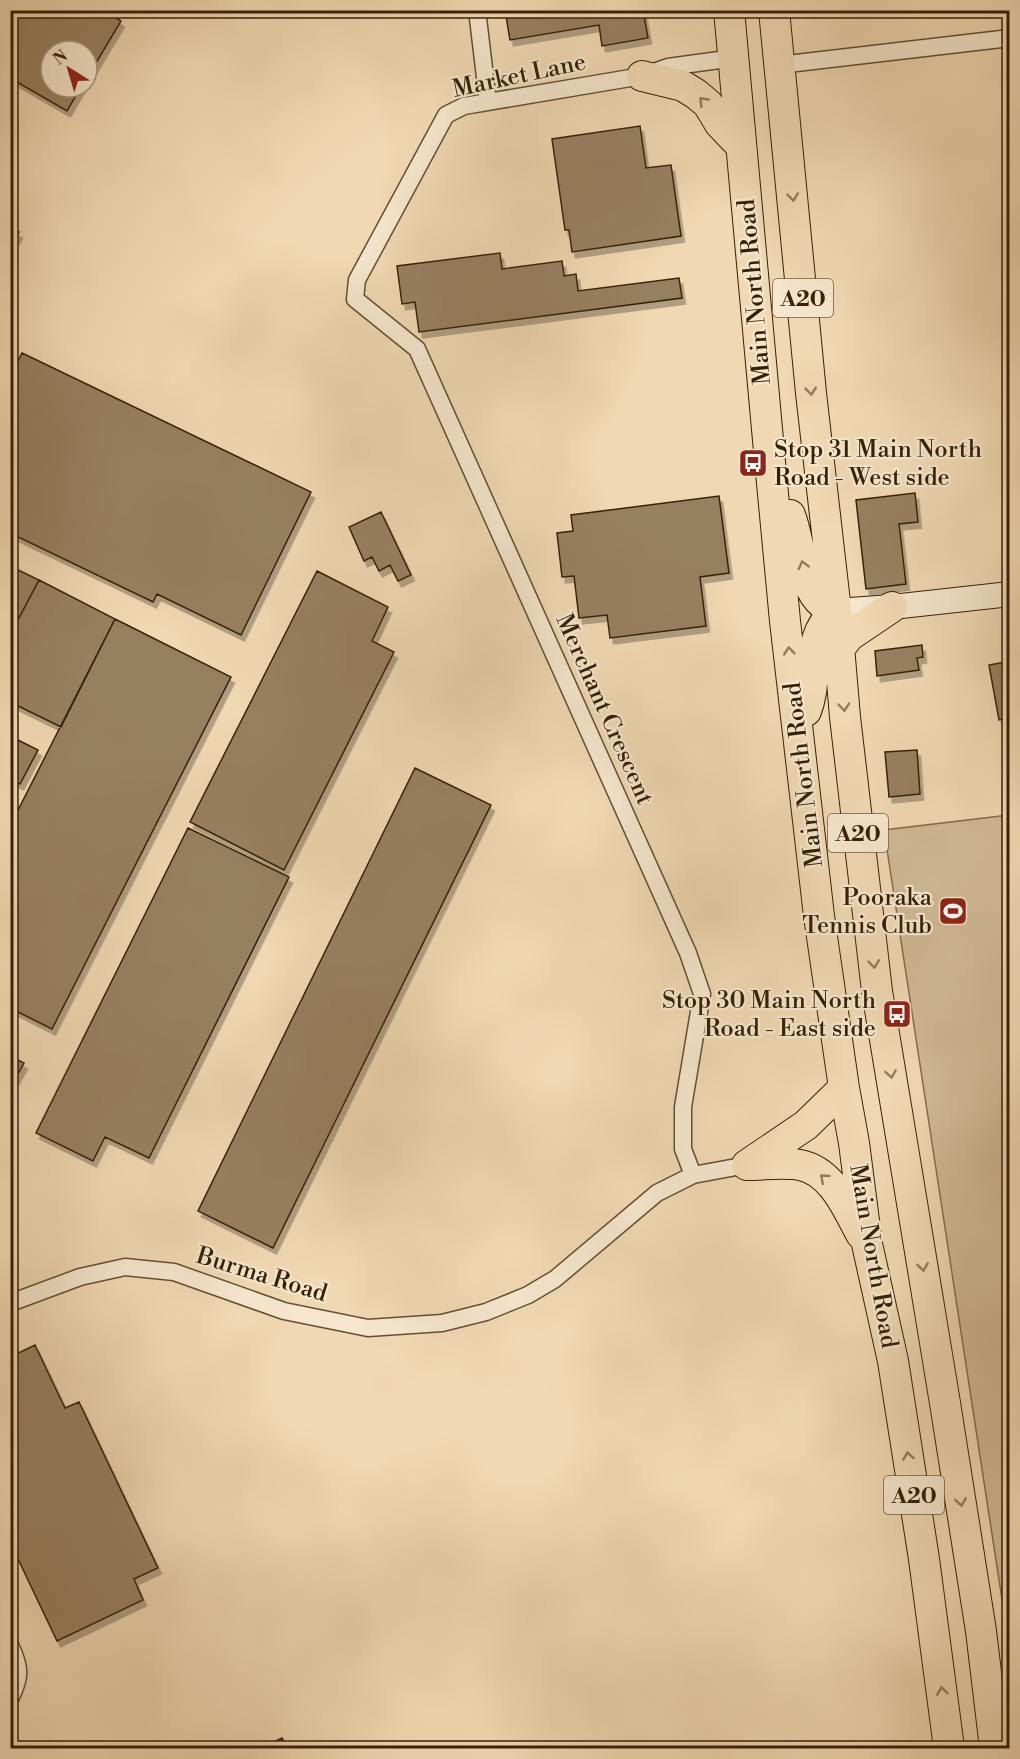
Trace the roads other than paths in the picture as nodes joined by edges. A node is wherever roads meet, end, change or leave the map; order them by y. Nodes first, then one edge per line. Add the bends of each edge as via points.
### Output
1 (477, 10) edge
2 (729, 10) edge
3 (774, 10) edge
4 (1010, 38) edge
5 (734, 58) junction
6 (779, 65) junction
7 (642, 76) junction
8 (488, 102) junction
9 (787, 139) junction
10 (741, 146) junction
11 (356, 299) joint
12 (770, 462) junction
13 (1010, 594) edge
14 (892, 607) junction
15 (836, 611) junction
16 (839, 649) junction
17 (797, 730) junction
18 (844, 1088) junction
19 (747, 1165) junction
20 (693, 1175) junction
21 (867, 1244) junction
22 (10, 1304) edge
23 (10, 1645) edge
24 (10, 1699) edge
25 (949, 1749) edge
26 (995, 1749) edge

1 - 8 street
2 - 5 highway, Main North Road / A20
3 - 6 highway, Main North Road / A20
4 - 6 street
5 - 7 street, Market Lane via 668,67
5 - 9 highway
5 - 10 highway, Main North Road / A20
6 - 9 highway, Main North Road / A20
7 - 8 street, Market Lane
10 -> 7 highway via 696,94 682,86
8 - 11 street, Market Lane via 464,106 446,115 357,280
9 -> 15 highway, Main North Road / A20
10 - 12 highway, Main North Road / A20
11 - 20 street, Merchant Crescent via 417,349 688,953 702,994 683,1107 683,1149
15 -> 12 highway via 822,603 802,569 795,529
17 -> 12 highway, Main North Road / A20
13 - 14 street
14 - 15 street
14 - 16 highway via 849,636
15 - 16 highway, Main North Road / A20
15 - 17 highway via 818,634 810,700
16 -> 26 highway, Main North Road / A20 via 877,991 981,1631
17 - 18 highway, Main North Road / A20
18 - 19 highway via 806,1125
18 - 21 highway, Main North Road / A20
19 - 20 street, Burma Road
21 -> 19 highway via 837,1192 819,1173 801,1166
20 - 22 street, Burma Road via 657,1193 555,1280 486,1312 442,1323 368,1328 284,1311 174,1272 125,1267 80,1276
25 -> 21 highway, Main North Road / A20 via 893,1361
23 - 24 street via 17,1660 18,1682

